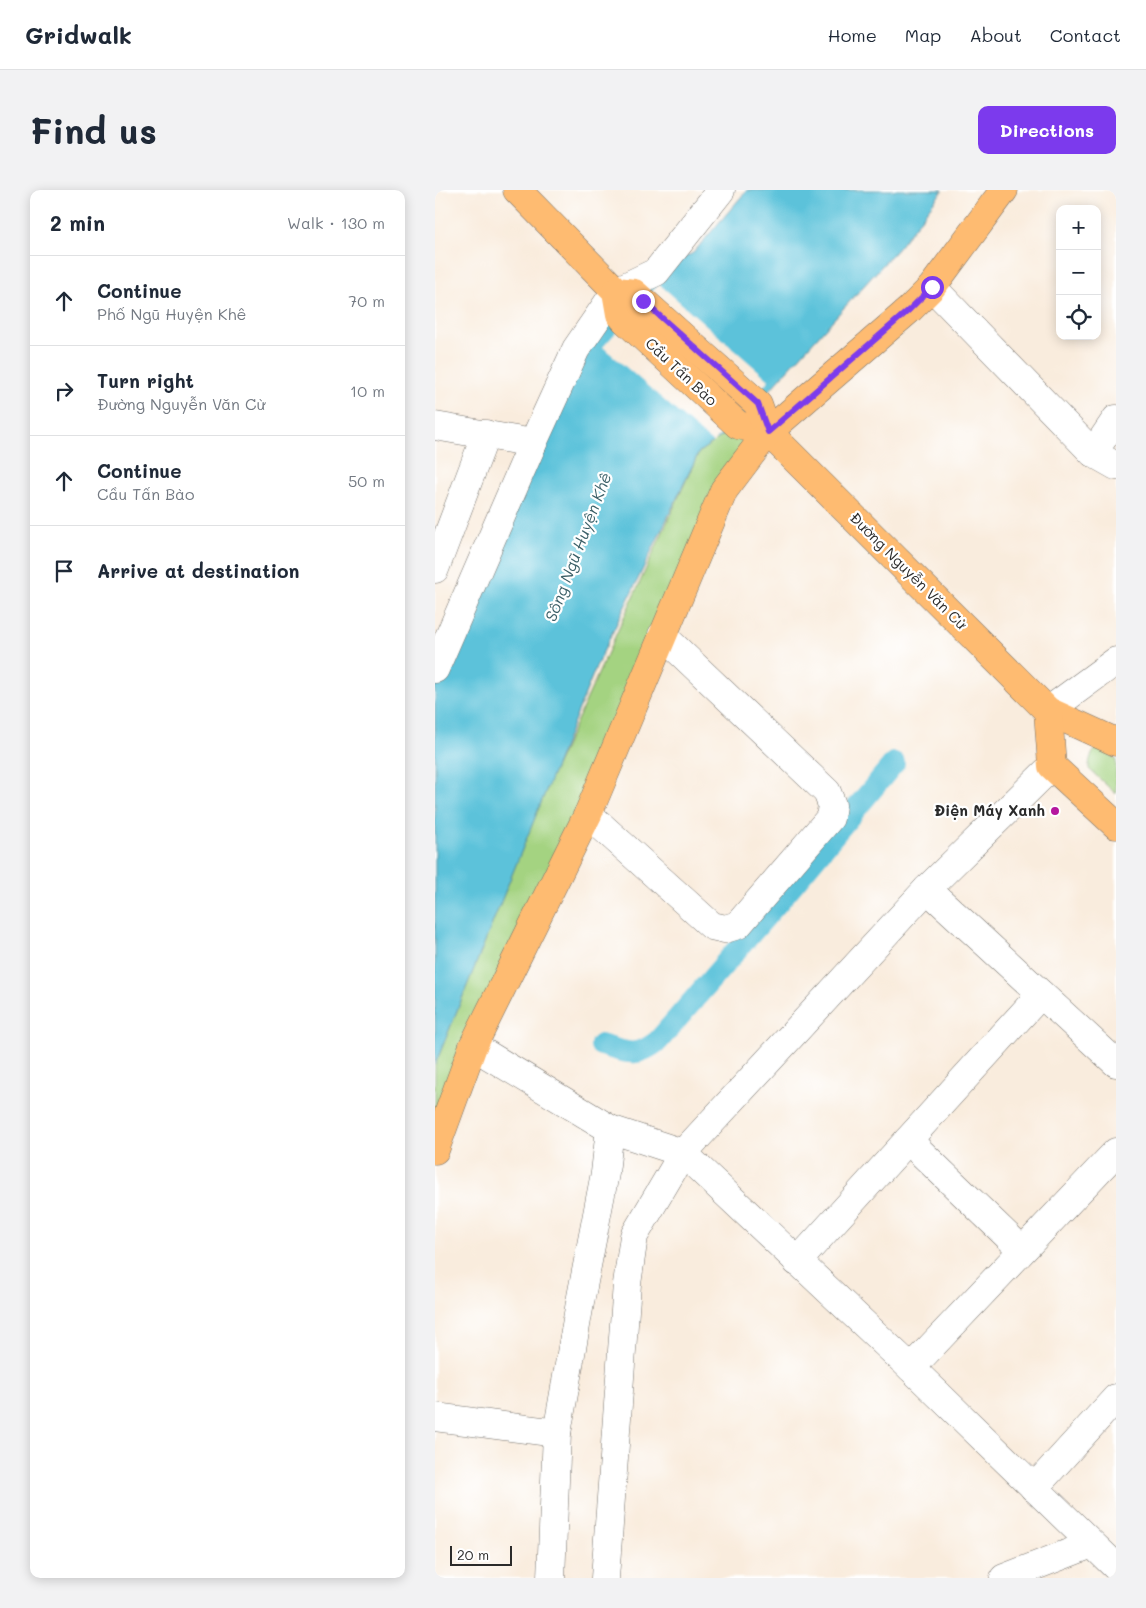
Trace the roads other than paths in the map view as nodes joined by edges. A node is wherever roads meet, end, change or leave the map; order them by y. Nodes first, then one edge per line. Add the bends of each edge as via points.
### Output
1 (517, 190) edge
2 (721, 190) edge
3 (1004, 190) edge
4 (932, 287) junction
5 (616, 291) junction
6 (634, 310) junction
7 (758, 404) joint
8 (1116, 419) edge
9 (435, 426) edge
10 (768, 432) junction
11 (486, 434) junction
12 (533, 443) junction
13 (1105, 459) edge
14 (435, 569) edge
15 (662, 635) junction
16 (1116, 661) edge
17 (435, 669) edge
18 (1048, 711) junction
19 (1116, 742) edge
20 (1052, 766) junction
21 (588, 814) junction
22 (1116, 825) edge
23 (927, 888) junction
24 (1041, 994) junction
25 (473, 1046) junction
26 (1116, 1063) edge
27 (611, 1128) junction
28 (908, 1140) junction
29 (435, 1150) edge
30 (1116, 1152) edge
31 (683, 1153) junction
32 (1022, 1250) junction
33 (797, 1262) junction
34 (911, 1368) junction
35 (1116, 1398) edge
36 (435, 1417) edge
37 (557, 1434) junction
38 (1034, 1488) junction
39 (1092, 1544) junction
40 (1116, 1567) edge
41 (551, 1578) edge
42 (605, 1578) edge
43 (1004, 1578) edge

1 - 5 main road
2 - 5 street via 655,272
3 - 4 main road
4 - 10 main road
4 - 13 street
5 - 6 main road via 634,293
5 - 12 street via 576,348
6 - 7 main road, Cầu Tấn Bào
6 - 10 main road, Cầu Tấn Bào via 738,425
7 - 10 main road, Đường Nguyễn Văn Cừ
8 - 13 street
9 - 11 street
10 - 15 main road via 724,490
10 - 18 main road, Đường Nguyễn Văn Cừ
11 - 12 street
11 - 14 street
12 - 17 street
15 - 21 main road
15 - 21 street via 827,792 832,805 830,818 738,925 725,929 712,926
16 - 18 street
18 - 19 main road, Đường Nguyễn Văn Cừ
18 - 20 main road
20 - 22 main road
20 - 23 street
21 - 25 main road
23 - 24 street
23 - 31 street
24 - 26 street
24 - 28 street
25 - 27 street
25 - 29 main road
27 - 31 street
27 - 37 street
28 - 32 street
28 - 33 street
30 - 32 street
31 - 33 street
31 - 42 street via 634,1236 627,1284
32 - 34 street
33 - 34 street
34 - 38 street
35 - 38 street
36 - 37 street
37 - 41 street
38 - 39 street
39 - 40 street
39 - 43 street

